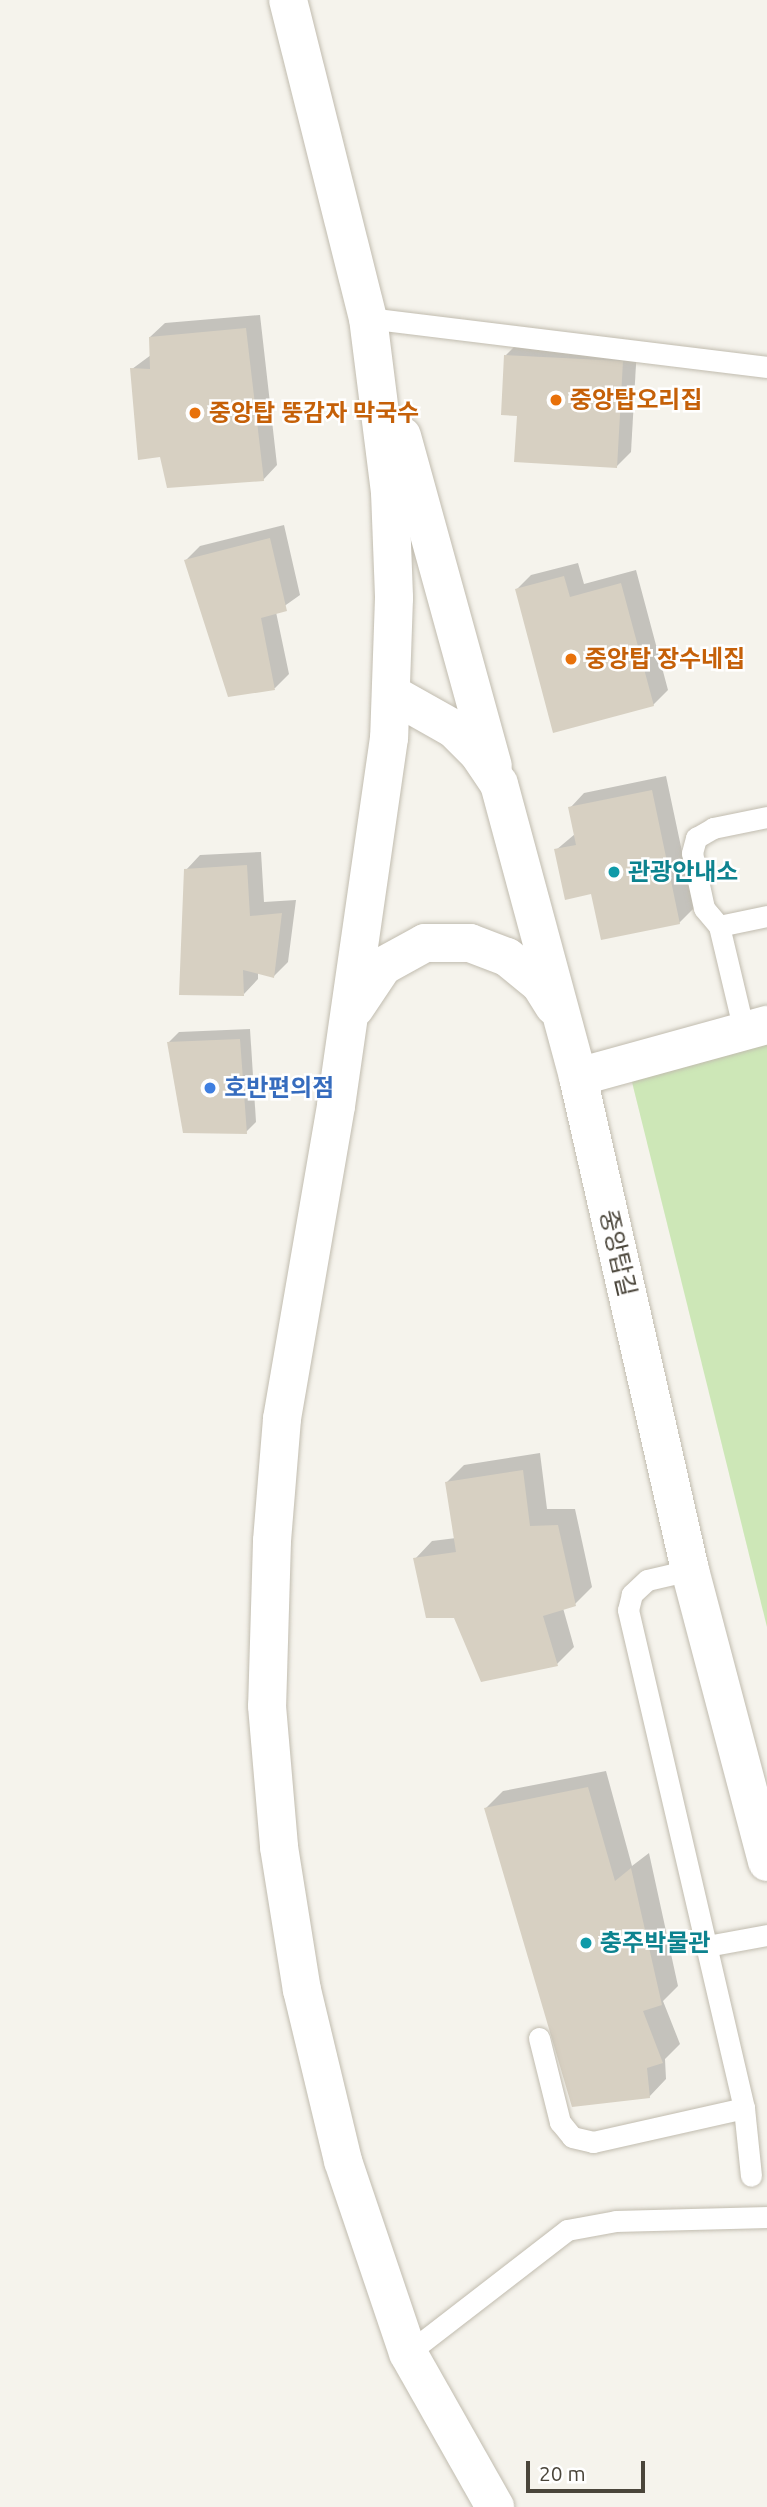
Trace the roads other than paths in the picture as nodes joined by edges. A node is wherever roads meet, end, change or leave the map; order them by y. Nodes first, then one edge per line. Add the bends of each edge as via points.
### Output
1 (288, 0) edge
2 (368, 318) junction
3 (767, 367) edge
4 (392, 694) junction
5 (499, 784) junction
6 (767, 817) edge
7 (767, 916) edge
8 (719, 926) junction
9 (350, 1015) junction
10 (563, 1020) junction
11 (756, 1028) edge
12 (578, 1077) junction
13 (690, 1570) junction
14 (767, 1862) edge
15 (767, 1936) edge
16 (706, 1946) junction
17 (539, 2038) dead end
18 (744, 2108) junction
19 (751, 2176) dead end
20 (767, 2217) edge
21 (408, 2353) junction
22 (495, 2507) edge

1 - 2 street
2 - 3 lane
2 - 4 street via 390,492
2 - 5 street
4 - 5 street, 중앙탑길 via 454,729
4 - 9 street
5 - 10 street, 중앙탑길
6 - 8 lane via 713,828 696,838 692,853 699,887 705,908
7 - 8 lane
8 - 11 lane
9 - 10 street via 383,966 425,943 470,943 507,957 540,984
9 - 21 street via 282,1419 272,1541 267,1706 279,1847 302,1990 343,2161
10 - 12 street, 중앙탑길
11 - 12 street
12 - 13 street, 중앙탑길
13 - 14 street, 중앙탑길
13 - 16 lane via 647,1580 632,1594 628,1610
15 - 16 lane
16 - 18 lane
17 - 18 lane via 560,2122 572,2137 593,2142
18 - 19 lane
20 - 21 lane via 616,2221 568,2230
21 - 22 street

